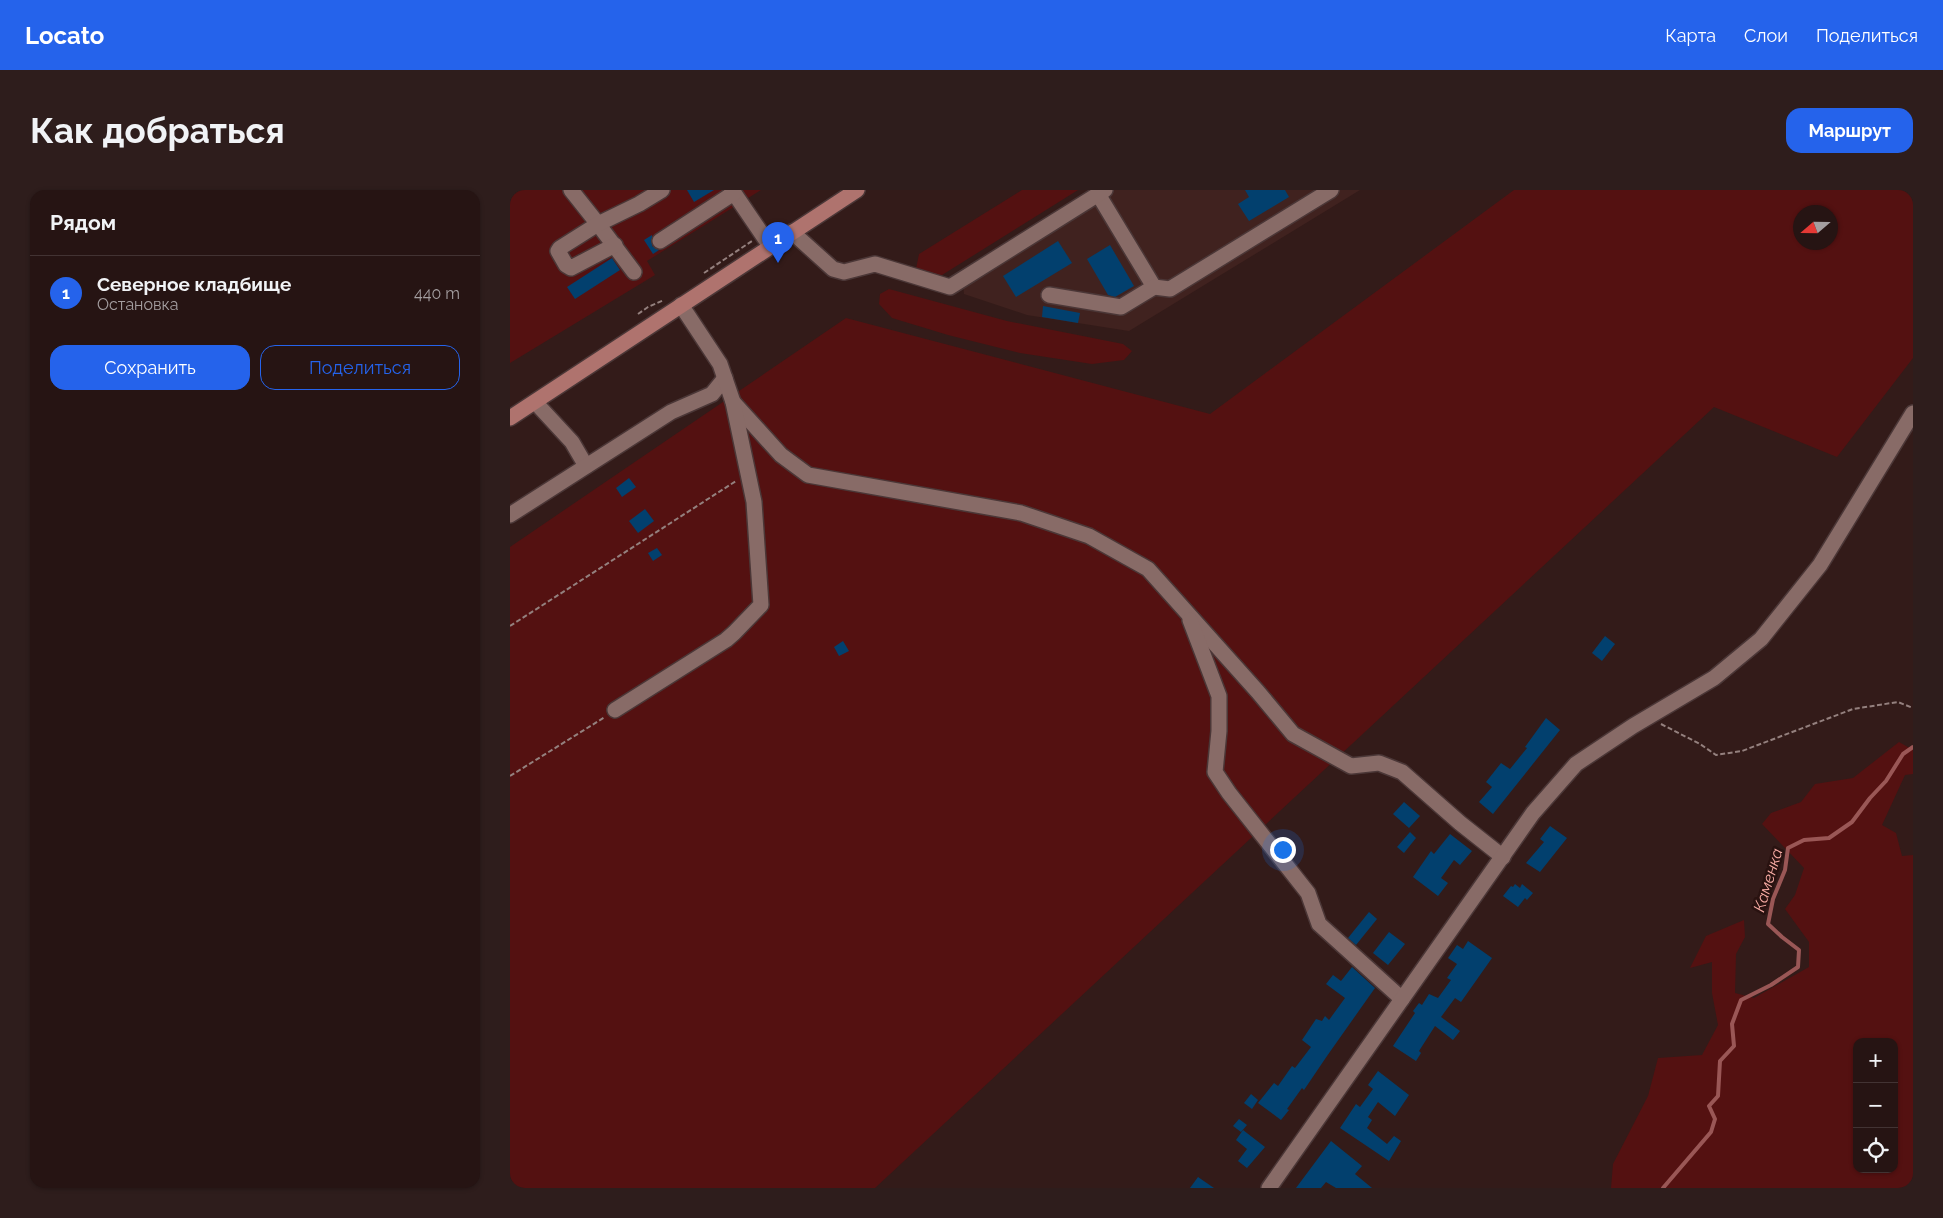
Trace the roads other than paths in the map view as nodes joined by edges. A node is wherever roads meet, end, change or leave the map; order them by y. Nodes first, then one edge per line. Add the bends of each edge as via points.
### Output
1 (571, 190) edge
2 (662, 190) edge
3 (857, 190) edge
4 (1331, 190) edge
5 (733, 192) edge
6 (1102, 192) edge
7 (1307, 196) edge
8 (598, 224) junction
9 (792, 232) junction
10 (660, 241) dead end
11 (615, 245) junction
12 (770, 246) junction
13 (634, 272) dead end
14 (1154, 287) junction
15 (1049, 295) dead end
16 (682, 305) junction
17 (725, 378) junction
18 (535, 402) junction
19 (733, 402) junction
20 (1913, 413) edge
21 (510, 418) edge
22 (586, 466) junction
23 (510, 515) edge
24 (1187, 612) junction
25 (615, 710) road end
26 (1503, 857) junction
27 (1402, 999) junction
28 (1269, 1188) edge

1 - 8 street
2 - 8 street
3 - 9 main road
4 - 7 street
5 - 10 street
5 - 12 street
6 - 9 street via 950,287 875,264 838,271
6 - 14 street
7 - 14 street via 1170,289
8 - 11 street
8 - 11 street via 560,248 559,254 566,265 575,267
9 - 12 main road
11 - 13 street
12 - 16 main road
14 - 15 street via 1121,307
16 - 17 street via 714,353
16 - 18 main road
17 - 19 street
17 - 22 street via 712,394 671,412
18 - 21 main road
18 - 22 street via 572,442
19 - 24 street via 781,455 808,475 1021,513 1090,536 1148,569
19 - 25 street via 754,502 761,605 726,640
20 - 26 street via 1820,565 1761,638 1714,678 1576,764 1533,812
22 - 23 street
24 - 26 street via 1293,734 1351,766 1379,763 1402,772
24 - 27 street via 1219,696 1215,772 1308,893 1319,924
26 - 27 street
27 - 28 street

